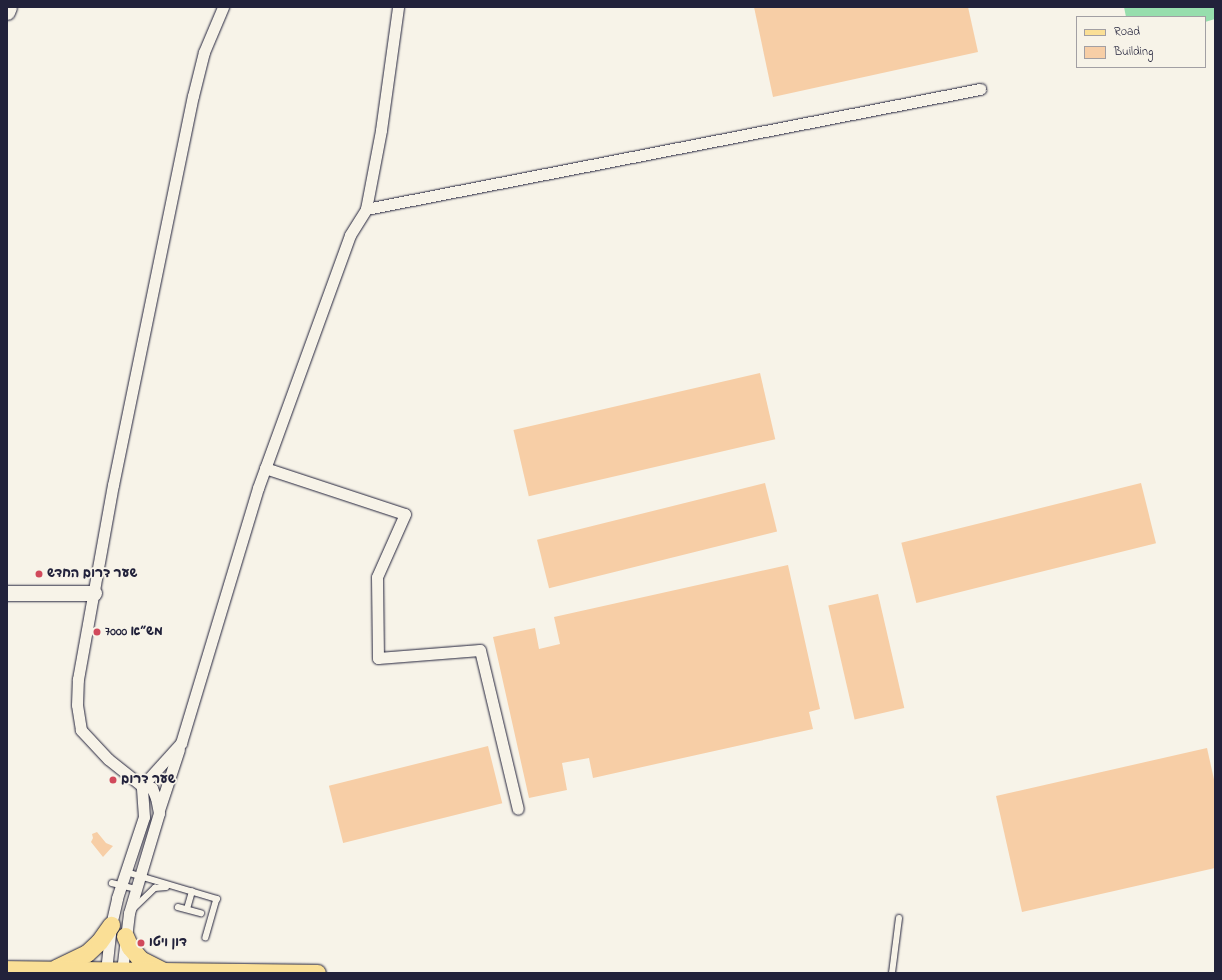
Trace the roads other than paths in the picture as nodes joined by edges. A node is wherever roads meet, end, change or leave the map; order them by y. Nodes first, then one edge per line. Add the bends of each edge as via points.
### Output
1 (9, 7) edge
2 (223, 7) edge
3 (398, 7) edge
4 (7, 12) edge
5 (980, 89) dead end
6 (366, 209) junction
7 (265, 468) junction
8 (7, 593) edge
9 (94, 593) junction
10 (181, 743) junction
11 (142, 786) junction
12 (518, 809) dead end
13 (159, 813) junction
14 (126, 872) junction
15 (141, 877) junction
16 (116, 884) junction
17 (172, 887) junction
18 (136, 890) junction
19 (192, 892) junction
20 (178, 907) dead end
21 (187, 909) junction
22 (129, 913) junction
23 (201, 913) dead end
24 (899, 918) dead end
25 (111, 925) junction
26 (125, 936) junction
27 (206, 937) dead end
28 (7, 969) edge
29 (53, 970) junction
30 (166, 971) junction
31 (114, 972) edge
32 (317, 973) edge
33 (892, 973) edge

1 - 4 street
2 - 9 street via 204,52 193,96
3 - 6 street via 381,130
5 - 6 street
6 - 7 street via 350,235
7 - 10 street
7 - 12 street via 405,514 377,577 378,658 480,650
8 - 9 street
9 - 11 street via 78,679 77,705 81,730 108,759
10 - 11 street
10 - 13 street
11 - 13 street via 152,788
11 - 14 street via 144,817
13 - 15 street
14 - 15 lane
14 - 16 street
15 - 17 lane
15 - 18 street
16 - 18 lane
16 - 25 street
17 - 19 lane
17 - 22 lane via 155,888
18 - 22 street
19 - 21 lane
19 - 27 lane via 217,899
20 - 21 lane
21 - 23 lane
22 - 26 street
24 - 33 lane
25 - 29 main road via 87,953
25 - 31 street
26 - 30 main road via 140,959
26 - 31 street
28 - 29 main road
29 - 31 main road
30 - 31 main road
30 - 32 main road

